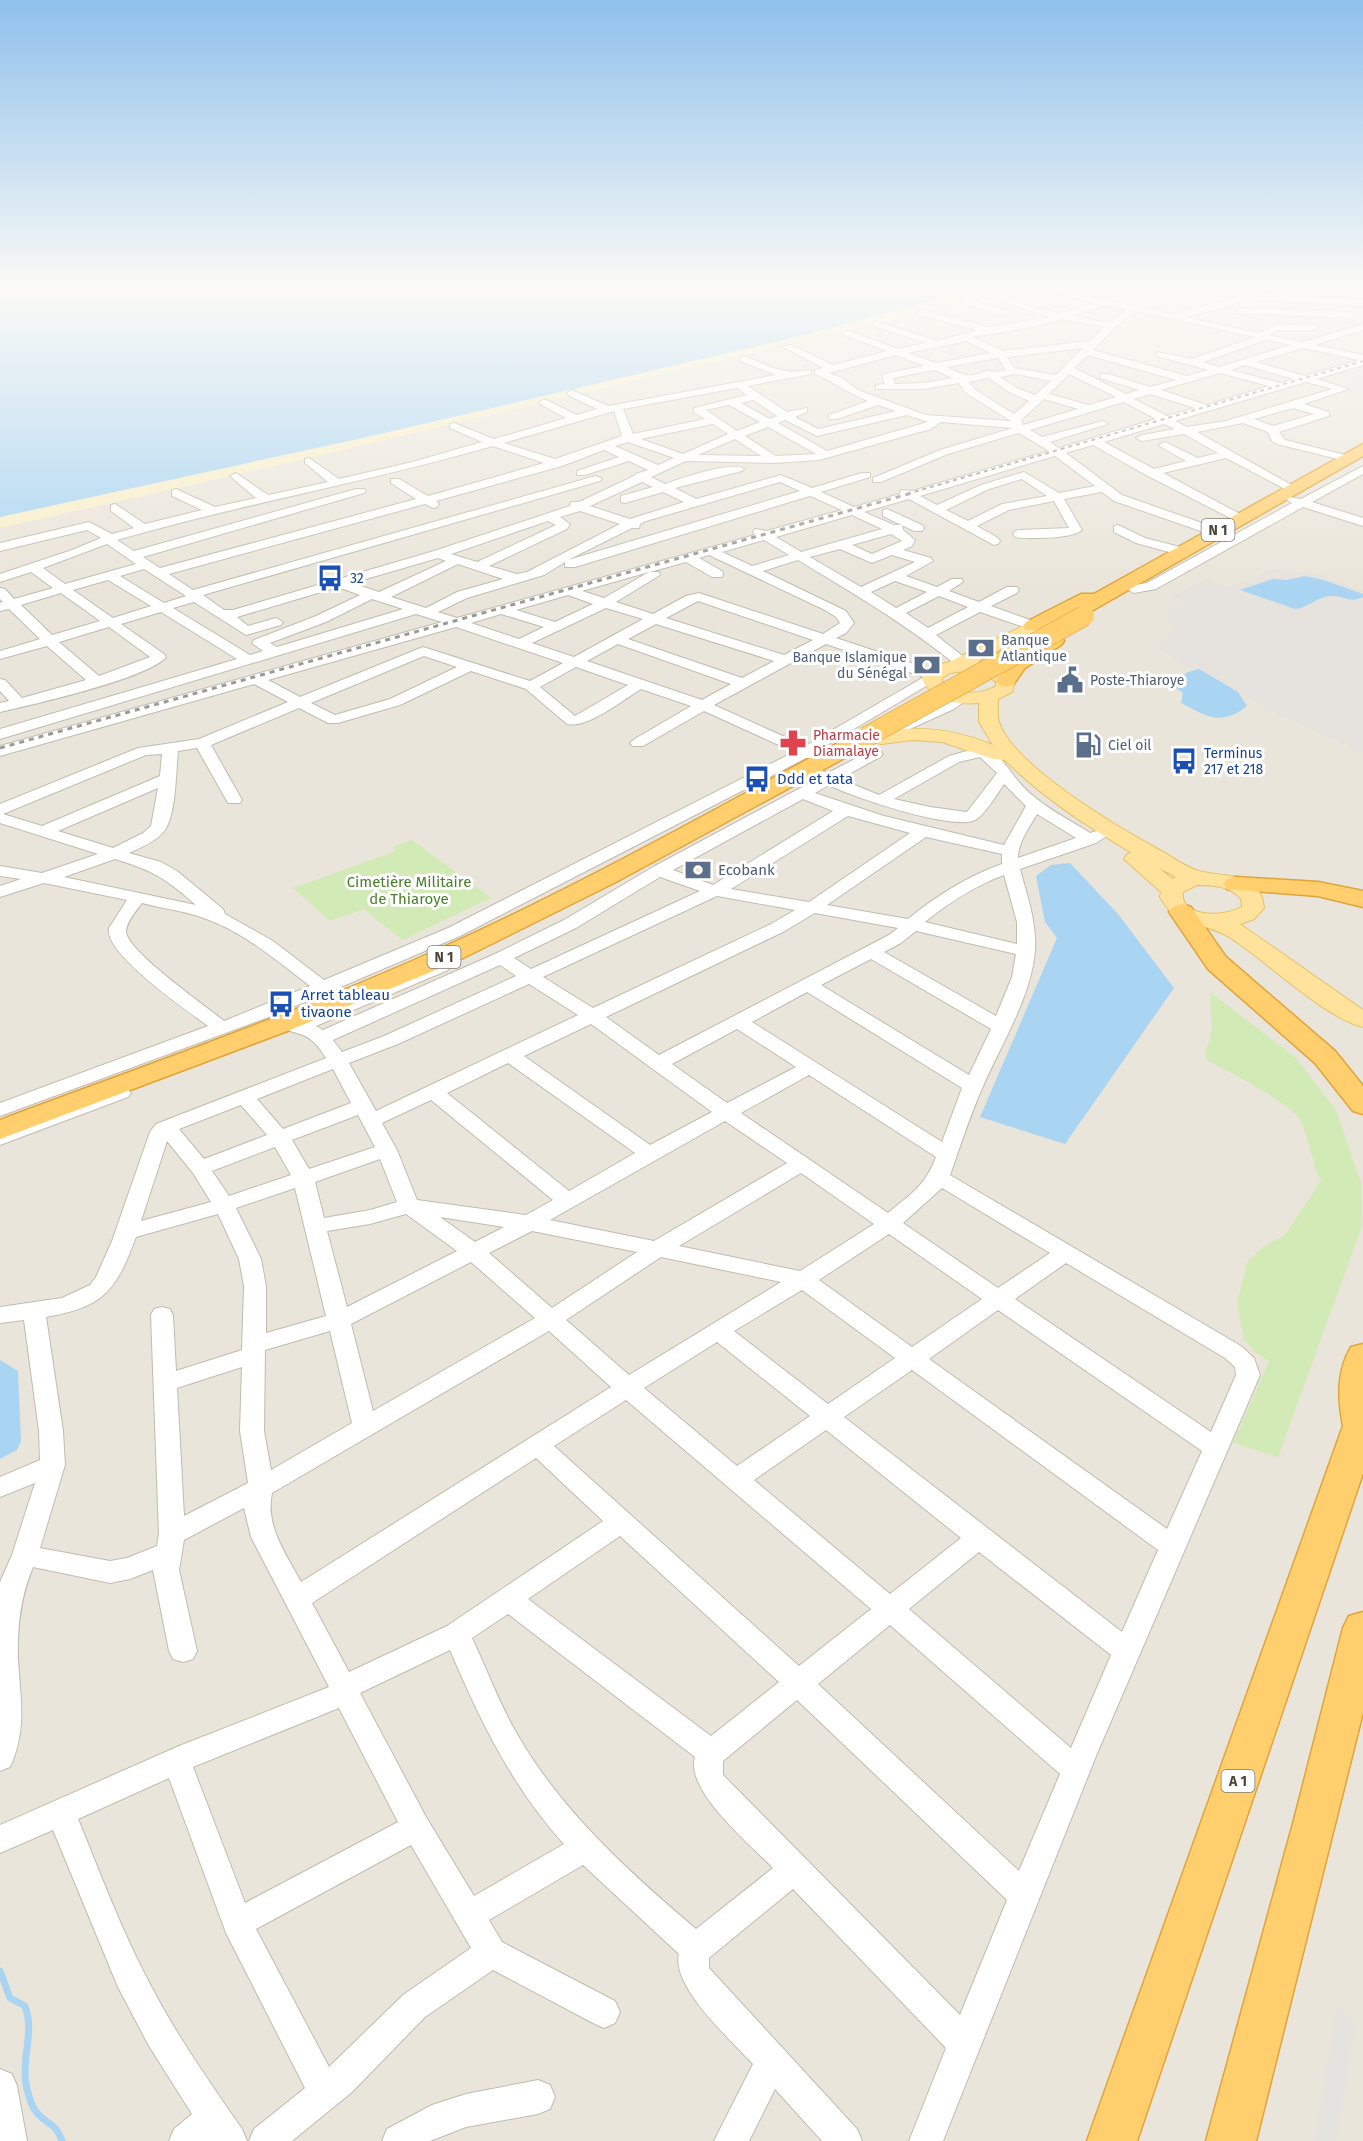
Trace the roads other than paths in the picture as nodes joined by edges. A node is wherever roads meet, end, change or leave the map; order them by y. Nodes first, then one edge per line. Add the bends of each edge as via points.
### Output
1 (713, 389) edge
2 (746, 389) edge
3 (850, 389) edge
4 (864, 389) edge
5 (968, 389) edge
6 (1011, 389) edge
7 (1049, 389) edge
8 (1090, 389) junction
9 (1159, 389) edge
10 (1238, 389) edge
11 (1271, 389) edge
12 (1291, 389) edge
13 (1340, 389) edge
14 (1152, 391) junction
15 (854, 392) junction
16 (572, 393) dead end
17 (1256, 394) junction
18 (606, 396) dead end
19 (757, 396) junction
20 (1318, 396) junction
21 (1040, 398) junction
22 (1126, 399) junction
23 (730, 401) junction
24 (878, 401) junction
25 (544, 402) dead end
26 (1293, 404) junction
27 (615, 408) junction
28 (1207, 408) junction
29 (1091, 409) junction
30 (803, 410) dead end
31 (907, 412) junction
32 (787, 417) junction
33 (833, 417) dead end
34 (576, 419) junction
35 (1243, 419) junction
36 (714, 421) junction
37 (1117, 421) dead end
38 (1164, 421) junction
39 (769, 424) junction
40 (932, 424) junction
41 (1017, 425) junction
42 (454, 426) dead end
43 (1273, 430) junction
44 (1185, 432) junction
45 (736, 435) junction
46 (1003, 435) junction
47 (628, 438) junction
48 (1042, 441) junction
49 (1094, 441) junction
50 (1130, 441) dead end
51 (494, 443) junction
52 (1165, 445) dead end
53 (605, 446) junction
54 (514, 449) junction
55 (1363, 449) edge
56 (1058, 452) junction
57 (1227, 454) junction
58 (823, 456) junction
59 (629, 457) junction
60 (682, 457) junction
61 (773, 460) junction
62 (309, 461) dead end
63 (551, 462) junction
64 (1071, 462) junction
65 (1197, 462) junction
66 (1357, 466) edge
67 (656, 469) junction
68 (765, 472) junction
69 (580, 473) junction
70 (1150, 473) junction
71 (1024, 475) junction
72 (236, 476) dead end
73 (640, 476) junction
74 (596, 478) junction
75 (781, 478) junction
76 (872, 478) junction
77 (394, 481) junction
78 (1004, 481) junction
79 (337, 483) junction
80 (620, 487) junction
81 (1104, 488) junction
82 (664, 489) junction
83 (548, 492) junction
84 (176, 493) dead end
85 (414, 493) junction
86 (813, 493) junction
87 (295, 494) junction
88 (910, 495) junction
89 (1057, 497) junction
90 (1294, 497) junction
91 (625, 499) dead end
92 (266, 500) junction
93 (427, 500) junction
94 (693, 502) junction
95 (319, 503) junction
96 (871, 505) junction
97 (500, 506) junction
98 (579, 507) junction
99 (1006, 507) junction
100 (1363, 507) edge
101 (115, 508) dead end
102 (938, 509) junction
103 (854, 510) junction
104 (207, 512) junction
105 (341, 512) junction
106 (727, 516) junction
107 (549, 517) junction
108 (1347, 517) junction
109 (456, 518) junction
110 (1238, 518) junction
111 (354, 520) junction
112 (1363, 522) edge
113 (44, 523) dead end
114 (532, 523) junction
115 (630, 523) junction
116 (968, 526) junction
117 (142, 528) junction
118 (1118, 529) dead end
119 (894, 530) junction
120 (224, 532) junction
121 (1215, 532) junction
122 (60, 533) junction
123 (1019, 534) dead end
124 (766, 535) junction
125 (663, 536) junction
126 (109, 538) junction
127 (388, 538) junction
128 (275, 540) junction
129 (994, 541) dead end
130 (840, 544) junction
131 (0, 547) edge
132 (246, 548) junction
133 (710, 551) junction
134 (892, 551) junction
135 (1180, 551) junction
136 (684, 553) junction
137 (801, 555) junction
138 (132, 556) junction
139 (431, 556) junction
140 (310, 560) junction
141 (457, 560) junction
142 (4, 562) dead end
143 (144, 564) junction
144 (477, 567) junction
145 (29, 569) junction
146 (751, 570) junction
147 (158, 573) junction
148 (717, 574) dead end
149 (110, 575) junction
150 (522, 577) junction
151 (897, 577) junction
152 (0, 578) edge
153 (957, 582) dead end
154 (338, 583) junction
155 (856, 589) junction
156 (63, 590) junction
157 (1012, 590) dead end
158 (567, 591) junction
159 (939, 591) junction
160 (0, 592) edge
161 (1122, 592) junction
162 (196, 595) junction
163 (376, 595) junction
164 (810, 597) junction
165 (923, 599) junction
166 (605, 603) junction
167 (7, 605) edge
168 (980, 607) junction
169 (161, 608) junction
170 (501, 610) junction
171 (422, 611) junction
172 (896, 613) junction
173 (964, 614) junction
174 (226, 615) junction
175 (656, 618) junction
176 (276, 622) dead end
177 (457, 622) junction
178 (110, 623) junction
179 (1034, 626) junction
180 (472, 627) junction
181 (558, 627) junction
182 (927, 634) junction
183 (615, 639) junction
184 (822, 639) junction
185 (51, 640) junction
186 (522, 643) junction
187 (423, 651) junction
188 (276, 652) junction
189 (0, 655) edge
190 (249, 660) junction
191 (322, 660) junction
192 (785, 660) junction
193 (576, 662) junction
194 (961, 664) junction
195 (470, 666) junction
196 (123, 673) junction
197 (363, 676) junction
198 (932, 677) junction
199 (255, 679) junction
200 (96, 681) junction
201 (1006, 681) junction
202 (0, 683) edge
203 (640, 683) junction
204 (743, 683) junction
205 (531, 686) junction
206 (144, 691) junction
207 (972, 698) junction
208 (20, 703) junction
209 (302, 703) junction
210 (703, 705) junction
211 (0, 708) edge
212 (0, 734) edge
213 (870, 740) junction
214 (202, 743) junction
215 (638, 743) dead end
216 (171, 746) junction
217 (0, 751) edge
218 (820, 763) junction
219 (1002, 764) junction
220 (166, 779) junction
221 (801, 793) junction
222 (234, 800) dead end
223 (879, 801) junction
224 (1035, 804) junction
225 (1, 810) edge
226 (844, 811) junction
227 (42, 832) junction
228 (921, 832) junction
229 (1095, 838) junction
230 (113, 854) junction
231 (1010, 858) junction
232 (659, 870) junction
233 (0, 871) edge
234 (42, 877) junction
235 (1195, 878) junction
236 (1236, 884) junction
237 (715, 891) junction
238 (0, 892) edge
239 (1360, 896) edge
240 (138, 897) junction
241 (1177, 901) junction
242 (813, 907) junction
243 (1248, 914) junction
244 (224, 920) junction
245 (1218, 921) junction
246 (914, 925) junction
247 (1026, 951) junction
248 (872, 952) junction
249 (501, 958) junction
250 (530, 976) junction
251 (808, 985) junction
252 (327, 991) junction
253 (1363, 1008) edge
254 (594, 1017) junction
255 (1363, 1020) edge
256 (739, 1022) junction
257 (1002, 1027) junction
258 (312, 1031) junction
259 (229, 1040) junction
260 (511, 1056) junction
261 (338, 1061) junction
262 (657, 1064) junction
263 (810, 1067) junction
264 (973, 1086) junction
265 (434, 1092) junction
266 (245, 1097) junction
267 (1363, 1106) edge
268 (0, 1110) edge
269 (726, 1112) junction
270 (367, 1113) junction
271 (0, 1118) edge
272 (167, 1127) junction
273 (0, 1130) edge
274 (280, 1138) junction
275 (0, 1139) edge
276 (387, 1150) junction
277 (648, 1154) junction
278 (946, 1155) junction
279 (803, 1163) junction
280 (200, 1168) junction
281 (303, 1177) junction
282 (939, 1177) junction
283 (567, 1200) junction
284 (224, 1205) junction
285 (409, 1206) junction
286 (529, 1223) junction
287 (889, 1224) junction
288 (316, 1226) junction
289 (125, 1233) junction
290 (658, 1249) junction
291 (474, 1252) junction
292 (1065, 1253) junction
293 (802, 1279) junction
294 (1000, 1299) junction
295 (34, 1310) junction
296 (0, 1315) edge
297 (162, 1315) dead end
298 (551, 1319) junction
299 (340, 1320) junction
300 (718, 1330) junction
301 (253, 1350) junction
302 (1363, 1356) edge
303 (914, 1359) junction
304 (166, 1383) junction
305 (628, 1388) junction
306 (829, 1418) junction
307 (1362, 1423) edge
308 (365, 1427) junction
309 (537, 1445) junction
310 (1216, 1448) junction
311 (53, 1465) junction
312 (737, 1479) junction
313 (0, 1487) edge
314 (261, 1488) junction
315 (621, 1522) junction
316 (979, 1538) junction
317 (170, 1543) junction
318 (1171, 1546) junction
319 (25, 1555) junction
320 (507, 1598) junction
321 (296, 1599) junction
322 (890, 1609) junction
323 (1363, 1628) edge
324 (457, 1634) junction
325 (183, 1652) dead end
326 (1127, 1652) junction
327 (796, 1682) junction
328 (345, 1690) junction
329 (711, 1752) junction
330 (0, 1758) edge
331 (177, 1761) junction
332 (1077, 1771) junction
333 (61, 1814) junction
334 (416, 1827) junction
335 (0, 1839) edge
336 (585, 1848) junction
337 (793, 1870) junction
338 (1025, 1896) junction
339 (468, 1916) junction
340 (237, 1923) junction
341 (696, 1949) junction
342 (491, 1953) junction
343 (604, 2012) dead end
344 (964, 2043) junction
345 (771, 2062) junction
346 (0, 2086) edge
347 (325, 2093) junction
348 (538, 2097) dead end
349 (222, 2130) edge
350 (10, 2141) edge
351 (186, 2141) edge
352 (266, 2141) edge
353 (399, 2141) edge
354 (730, 2141) edge
355 (845, 2141) edge
356 (926, 2141) edge
357 (1112, 2141) edge
358 (1231, 2141) edge

1 - 27 street
2 - 19 street
3 - 15 street
4 - 15 street
5 - 41 street
6 - 21 street
7 - 21 street
8 - 14 street
8 - 21 street
8 - 22 street
8 - 29 street
9 - 14 street
10 - 17 street
11 - 17 street
12 - 20 street
13 - 20 street
14 - 22 street
14 - 28 street
15 - 24 street
16 - 27 street
17 - 26 street
17 - 28 street
18 - 27 street
19 - 23 street
19 - 32 street
20 - 26 street
21 - 41 street
22 - 29 street
22 - 38 street via 1144,413
23 - 36 street via 698,410
23 - 39 street
24 - 31 street
24 - 33 street
25 - 34 street
26 - 35 street
26 - 43 street via 1325,414
27 - 34 street
27 - 47 street via 625,423
28 - 35 street
28 - 38 street
29 - 41 street
30 - 32 street
31 - 32 street via 817,433
31 - 40 street
32 - 39 street
34 - 51 street
35 - 43 street
35 - 44 street
36 - 45 street
36 - 47 street
37 - 48 street
38 - 44 street
38 - 49 street
39 - 45 street
39 - 58 street
40 - 41 street
40 - 46 street
40 - 58 street
41 - 46 street
41 - 48 street
42 - 51 street
43 - 66 street via 1281,442
44 - 50 street
44 - 57 street
45 - 60 street
45 - 61 street
46 - 76 street via 944,452 886,478
47 - 53 street
47 - 60 street
48 - 56 street
49 - 56 street
49 - 70 street
51 - 54 street
51 - 79 street
52 - 65 street
53 - 59 street
53 - 63 street
54 - 63 street
54 - 77 street
55 - 66 highway, N 1
56 - 64 street
56 - 88 street
57 - 65 street
57 - 90 street
58 - 61 street
58 - 76 street
59 - 67 street
59 - 69 street
60 - 61 street
60 - 67 street
61 - 68 street
62 - 79 street
63 - 69 street
63 - 85 street
63 - 93 street
64 - 71 street
64 - 81 street
65 - 70 street
66 - 90 highway, N 1
67 - 73 street
68 - 75 street
68 - 82 street via 730,469
69 - 74 street
70 - 110 street
71 - 78 street
71 - 89 street
72 - 92 street
73 - 80 street
73 - 82 street
74 - 80 street
74 - 83 street
75 - 86 street
75 - 94 street
76 - 86 street
76 - 88 street
77 - 85 street
77 - 95 street
78 - 99 street via 1008,486
78 - 102 street
79 - 87 street
80 - 98 street
81 - 89 street
81 - 121 street via 1131,504
82 - 91 street
82 - 94 street
83 - 97 street
83 - 98 street
84 - 104 street
85 - 93 street
85 - 105 street
86 - 103 street
86 - 106 street
87 - 92 street
87 - 95 street
88 - 96 street
88 - 102 street
89 - 99 street
89 - 123 street via 1075,531
90 - 108 street
90 - 110 highway, N 1
90 - 161 highway, N 1
92 - 104 street
93 - 109 street
93 - 111 street
94 - 106 street
94 - 115 street
95 - 105 street
95 - 120 street
96 - 103 street
96 - 119 street via 915,526
97 - 109 street
97 - 114 street
98 - 107 street
98 - 115 street
99 - 116 street
100 - 108 street
101 - 117 street
102 - 116 street
103 - 119 street
103 - 124 street
104 - 117 street
104 - 120 street
105 - 111 street
106 - 124 street
106 - 125 street
107 - 114 street
107 - 144 street via 563,526
108 - 112 street
109 - 127 street
110 - 121 highway, N 1
111 - 128 street
113 - 122 street
114 - 139 street
115 - 125 street
115 - 150 street
116 - 129 street
117 - 126 street
118 - 135 street via 1137,541
119 - 130 street
119 - 134 street via 909,540
120 - 132 street
120 - 138 street
121 - 135 highway, N 1
122 - 126 street via 89,526
122 - 131 street
124 - 133 street
124 - 137 street
125 - 136 street
125 - 150 street
126 - 138 street
126 - 145 street
127 - 139 street
127 - 140 street
128 - 132 street
128 - 140 street
130 - 134 street via 872,559
130 - 137 street
132 - 147 street
133 - 136 street
133 - 146 street
134 - 151 street via 927,561
135 - 161 highway, N 1
136 - 148 street
136 - 158 street
136 - 166 street
137 - 146 street
137 - 155 street
138 - 143 street
139 - 141 street
139 - 154 street
140 - 162 street
141 - 144 street
141 - 163 street
142 - 145 street
143 - 147 street
143 - 149 street
144 - 150 street
145 - 152 street
145 - 156 street
146 - 164 street
147 - 162 street
149 - 156 street
149 - 169 street
150 - 158 street
150 - 171 street
151 - 155 street
151 - 159 street
153 - 159 street
154 - 163 street
154 - 174 street
155 - 164 street
155 - 172 street
156 - 167 street
156 - 178 street
157 - 168 street
158 - 166 street
158 - 170 street
159 - 165 street
159 - 168 street
160 - 167 street
161 - 179 highway via 1088,598
161 - 201 highway via 1111,608 1018,664
161 - 213 highway, N 1, bridge
162 - 169 street
162 - 174 street
163 - 171 street
163 - 188 street via 259,643
164 - 184 street via 837,611 847,623
165 - 172 street
165 - 173 street
166 - 175 street
166 - 181 street
167 - 185 street
168 - 173 street
168 - 179 street
169 - 178 street
169 - 190 street
170 - 177 street
170 - 181 street
171 - 177 street
171 - 188 street
172 - 182 street
173 - 182 street
174 - 176 street via 246,631
175 - 183 street
175 - 184 street via 691,599 704,598
175 - 192 street
177 - 180 street
177 - 191 street
178 - 185 street
178 - 196 street via 159,657 153,663
179 - 194 main road
180 - 186 street
180 - 187 street
181 - 186 street
182 - 194 street
183 - 193 street
183 - 204 street
184 - 192 street
184 - 198 street
185 - 189 street
185 - 200 street
186 - 193 street
187 - 195 street
187 - 197 street
188 - 190 street
190 - 206 street
191 - 197 street
191 - 199 street
192 - 204 street
193 - 203 street
193 - 205 street
194 - 198 main road
194 - 201 main road via 988,669
195 - 205 street
195 - 209 street via 395,702 338,720 330,720
196 - 200 street
196 - 206 street
197 - 209 street
198 - 207 main road via 932,684 943,692
198 - 218 street
199 - 209 street
199 - 217 street
200 - 208 street
201 - 207 main road via 1001,692
202 - 208 street
203 - 205 street via 576,721
203 - 210 street
204 - 210 street
206 - 212 street
207 - 213 street
207 - 219 main road via 981,729
207 - 235 main road via 1013,757 1035,777 1095,822
208 - 211 street
209 - 214 street
210 - 215 street
210 - 218 street
213 - 218 highway, N 1
213 - 219 main road via 916,732 949,735 975,743
214 - 216 street
214 - 222 street
216 - 220 street
216 - 225 street via 143,751
218 - 221 street
218 - 223 street
218 - 252 highway, N 1 via 419,957
218 - 258 street via 526,926
218 - 259 highway, N 1 via 449,954 340,1002
219 - 223 street via 986,753 954,759
219 - 223 street via 969,818
219 - 224 street via 1015,787
219 - 229 main road
220 - 227 street
220 - 230 street via 157,830
221 - 226 street
221 - 232 street
224 - 229 street
224 - 231 street via 1016,835
225 - 227 street
226 - 228 street
226 - 237 street
227 - 230 street
228 - 231 street
228 - 242 street
229 - 231 street
229 - 241 main road via 1142,863
230 - 234 street
230 - 244 street via 163,870
231 - 246 street via 932,908
231 - 247 street via 1024,907
232 - 237 street
232 - 249 street via 570,924
233 - 234 street
234 - 238 street
234 - 240 street
235 - 236 main road
235 - 241 main road via 1180,883
236 - 239 highway
236 - 243 main road via 1254,902
237 - 242 street
237 - 250 street
240 - 244 street
240 - 259 street via 123,917 118,941
241 - 245 main road
241 - 267 highway via 1217,963 1325,1057
242 - 246 street
242 - 254 street
243 - 245 main road
243 - 253 main road via 1275,944
244 - 252 street
245 - 255 main road via 1244,936 1322,996
246 - 247 street
246 - 248 street
247 - 257 street via 1021,977
248 - 251 street
248 - 257 street
249 - 250 street
249 - 258 street
250 - 254 street
250 - 261 street
251 - 256 street
251 - 264 street
252 - 259 street
252 - 271 highway, N 1
254 - 260 street
254 - 262 street
256 - 262 street
256 - 263 street
257 - 264 street
258 - 259 street
258 - 261 street
259 - 268 street
259 - 273 highway, N 1
259 - 275 street
260 - 265 street
260 - 277 street
261 - 266 street
261 - 270 street
262 - 269 street
263 - 269 street
263 - 278 street
264 - 278 street
265 - 270 street
265 - 283 street
266 - 272 street
266 - 274 street
269 - 277 street
269 - 279 street
270 - 274 street
270 - 276 street
272 - 280 street
272 - 289 street via 160,1132
274 - 280 street
274 - 281 street
276 - 281 street
276 - 285 street
277 - 283 street
278 - 282 street
279 - 287 street
279 - 290 street
280 - 284 street
281 - 284 street
281 - 288 street
282 - 287 street
282 - 292 street
283 - 286 street
284 - 289 street
284 - 301 street via 253,1273
285 - 286 street
285 - 288 street
285 - 291 street
286 - 290 street
286 - 291 street
287 - 293 street
287 - 294 street
288 - 299 street
289 - 295 street via 107,1280 98,1291 75,1302
290 - 293 street
290 - 298 street
291 - 298 street
291 - 299 street
292 - 294 street
292 - 310 street via 1244,1360 1248,1375
293 - 300 street
293 - 303 street
294 - 303 street
294 - 310 street
295 - 296 street
295 - 311 street
297 - 304 street
298 - 305 street
298 - 308 street
299 - 301 street
299 - 308 street
300 - 305 street
300 - 306 street
301 - 304 street
301 - 314 street via 252,1431
302 - 307 highway via 1355,1394
303 - 306 street
303 - 318 street
304 - 317 street
305 - 309 street
305 - 312 street
306 - 312 street
306 - 316 street
307 - 357 highway, A 1
308 - 314 street
309 - 315 street
309 - 321 street
310 - 318 street
311 - 313 street
311 - 319 street
312 - 322 street
314 - 317 street
314 - 321 street via 257,1506 264,1537
315 - 320 street
315 - 327 street
316 - 322 street
316 - 326 street
317 - 319 street via 130,1568 110,1572
317 - 325 street via 166,1570
318 - 326 street
319 - 330 street via 9,1592 4,1640 8,1722
320 - 324 street
320 - 329 street
321 - 328 street
322 - 327 street
322 - 332 street
323 - 358 highway
324 - 328 street
324 - 336 street via 508,1744
326 - 332 street
327 - 329 street
327 - 338 street
328 - 331 street
328 - 334 street
329 - 337 street via 706,1764 714,1787
331 - 333 street
331 - 340 street
332 - 338 street
333 - 335 street
333 - 349 street via 140,1997
334 - 339 street
334 - 340 street
336 - 339 street
336 - 341 street
337 - 341 street
337 - 344 street
338 - 344 street
339 - 342 street
340 - 347 street
341 - 345 street via 692,1969 698,1980
342 - 343 street
342 - 347 street via 414,2006
344 - 356 street
345 - 354 street
345 - 355 street
346 - 350 street
347 - 352 street
348 - 353 street via 450,2114
349 - 351 street

